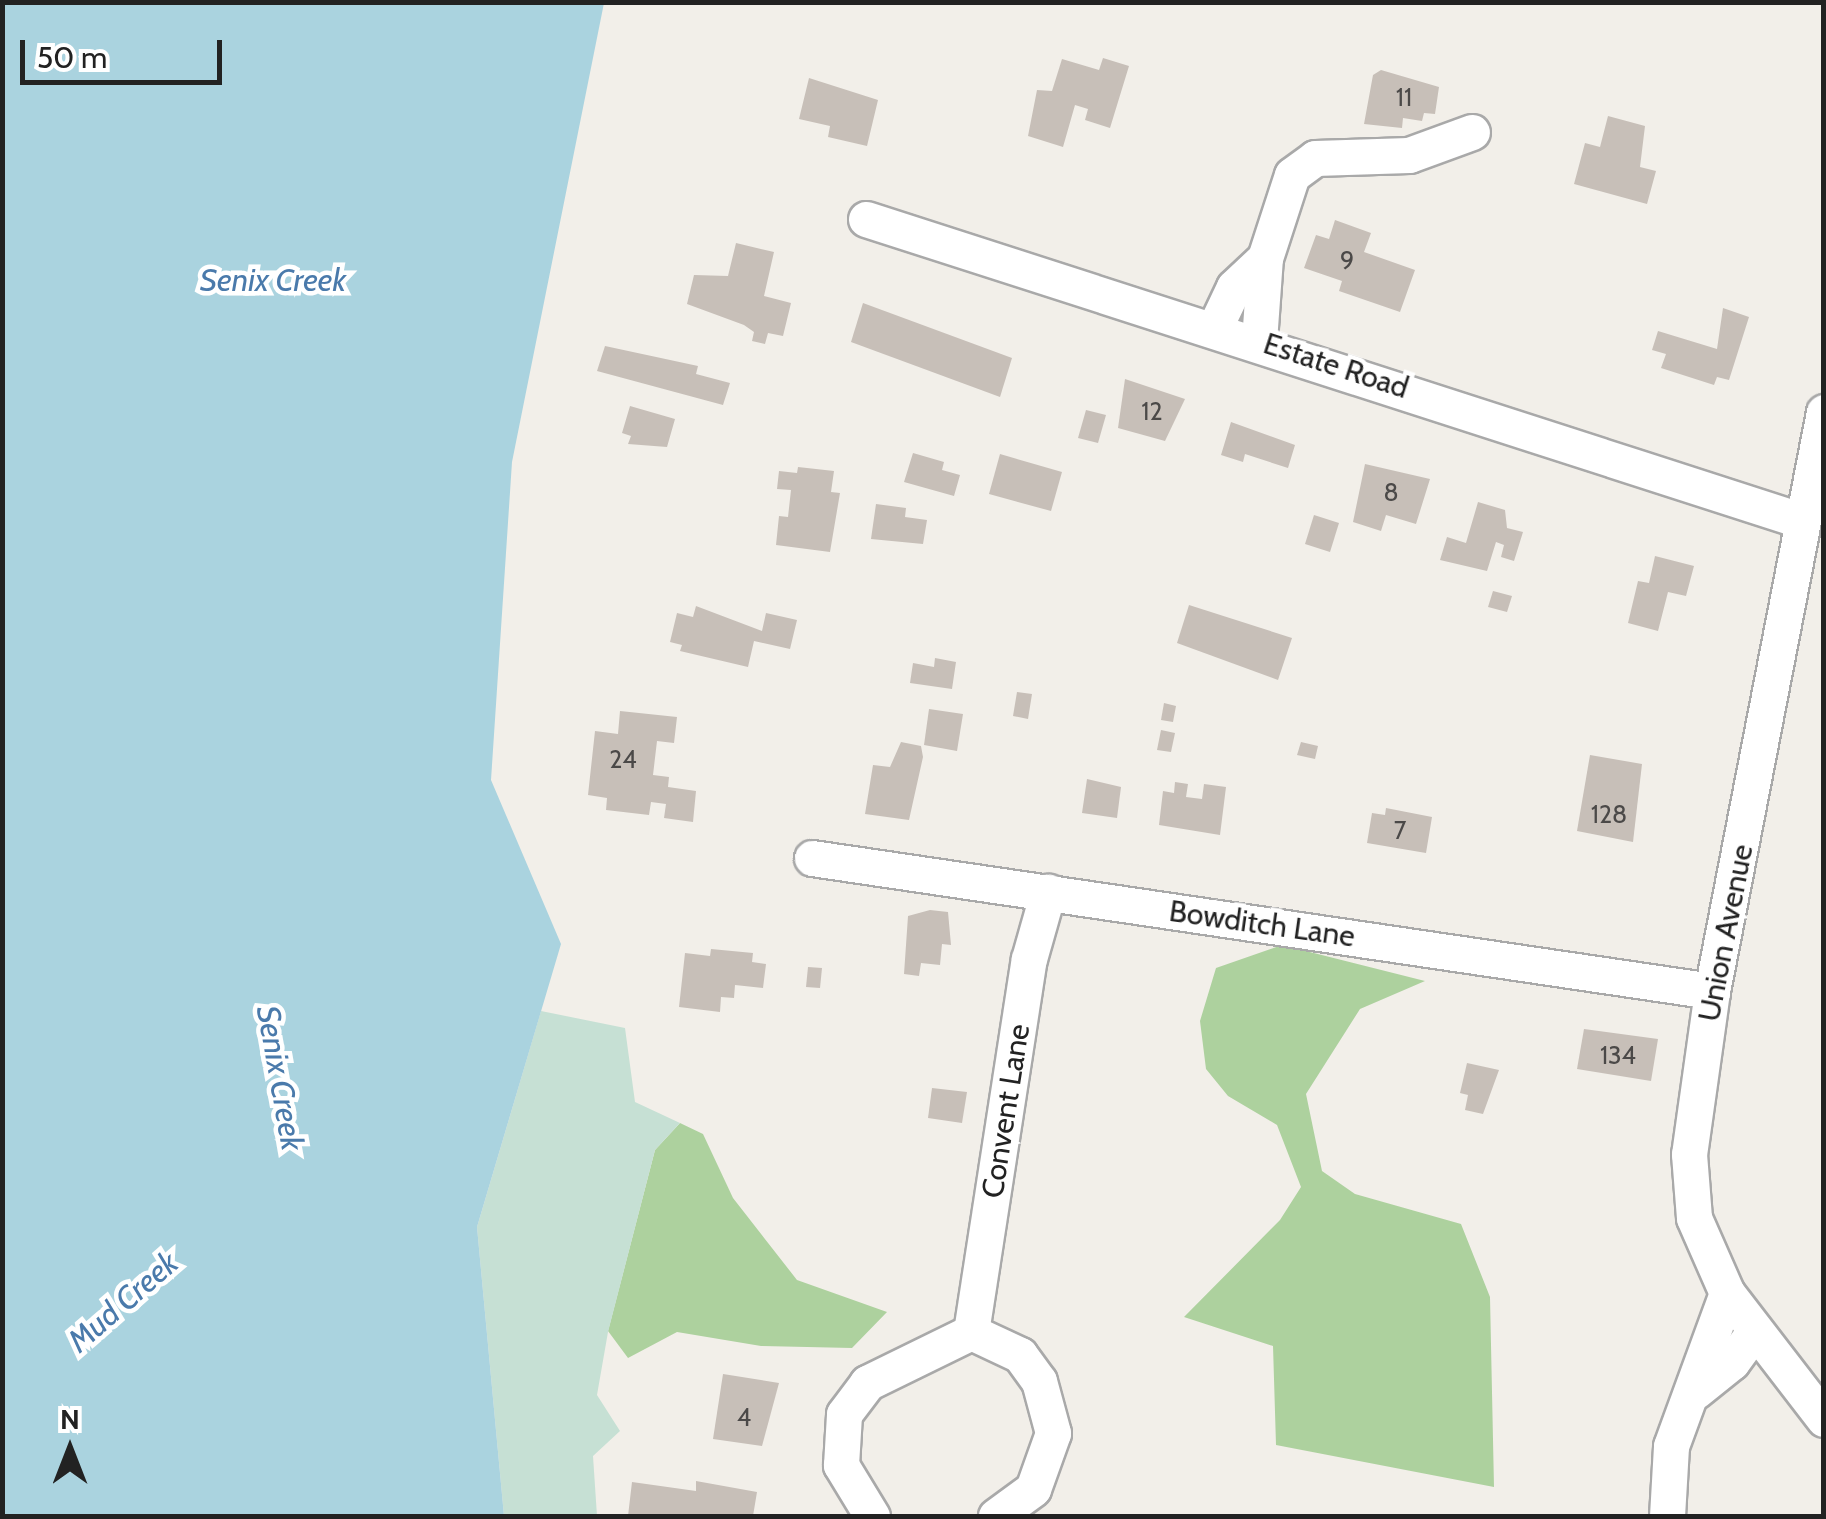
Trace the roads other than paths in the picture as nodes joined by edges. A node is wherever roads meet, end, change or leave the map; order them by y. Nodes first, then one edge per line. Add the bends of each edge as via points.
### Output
1 (1472, 132) dead end
2 (866, 219) dead end
3 (1265, 258) junction
4 (1215, 327) junction
5 (1259, 341) junction
6 (1824, 412) edge
7 (1803, 521) junction
8 (812, 858) dead end
9 (1048, 892) junction
10 (1712, 991) junction
11 (1728, 1293) junction
12 (971, 1332) junction
13 (1754, 1332) junction
14 (1696, 1391) junction
15 (1824, 1420) edge
16 (872, 1516) edge
17 (996, 1516) edge
18 (1667, 1516) edge

1 - 3 street via 1440,149 1333,155 1302,165 1292,175
2 - 4 street, Estate Road
3 - 4 street via 1234,287
3 - 5 street
4 - 5 street, Estate Road
5 - 7 street, Estate Road
6 - 7 street, Union Avenue
7 - 10 street, Union Avenue
8 - 9 street, Bowditch Lane
9 - 10 street, Bowditch Lane
9 - 12 street, Convent Lane via 1030,958
10 - 11 street, Union Avenue via 1689,1154 1694,1218
11 - 13 street, Union Avenue
11 - 14 street via 1702,1354
12 - 16 street via 866,1383 844,1414 841,1465
12 - 17 street via 1020,1355 1039,1381 1053,1433 1034,1489
13 - 14 street via 1732,1362
13 - 15 street, Union Avenue
14 - 18 street via 1671,1446

